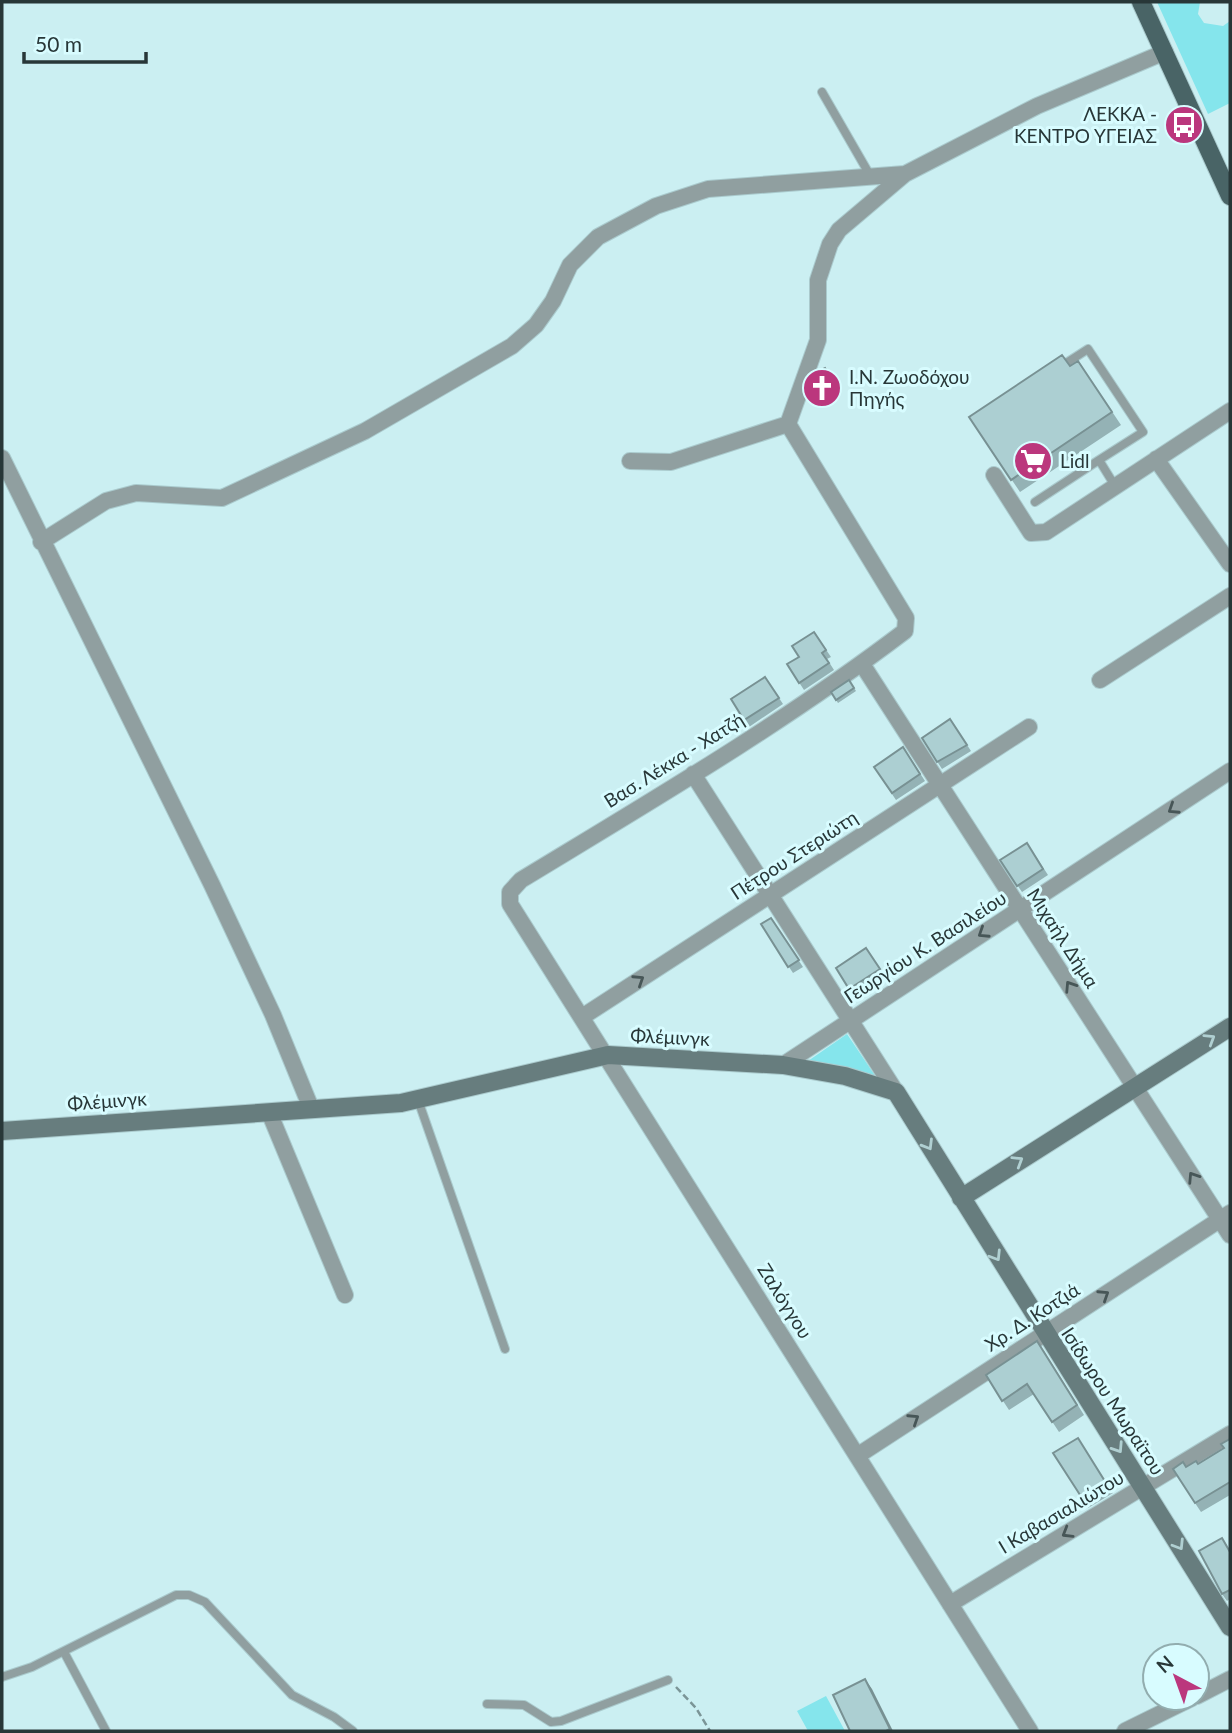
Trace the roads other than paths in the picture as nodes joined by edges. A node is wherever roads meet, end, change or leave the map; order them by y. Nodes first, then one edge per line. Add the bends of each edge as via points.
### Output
1 (1142, 2) edge
2 (1165, 52) junction
3 (822, 92) dead end
4 (905, 174) junction
5 (871, 177) junction
6 (1230, 196) edge
7 (1050, 373) edge
8 (1230, 411) edge
9 (788, 424) junction
10 (2, 458) edge
11 (1156, 459) junction
12 (1099, 460) junction
13 (630, 461) dead end
14 (994, 475) edge
15 (1115, 486) junction
16 (1035, 502) dead end
17 (41, 542) junction
18 (1230, 564) edge
19 (1230, 596) edge
20 (862, 664) junction
21 (1100, 680) dead end
22 (1029, 727) dead end
23 (1230, 771) edge
24 (693, 775) junction
25 (939, 786) junction
26 (510, 892) joint
27 (769, 896) junction
28 (1020, 909) junction
29 (582, 1017) junction
30 (848, 1022) junction
31 (1230, 1027) edge
32 (608, 1055) junction
33 (783, 1065) junction
34 (1135, 1087) junction
35 (896, 1092) junction
36 (418, 1100) junction
37 (311, 1108) junction
38 (269, 1112) junction
39 (2, 1131) edge
40 (961, 1198) junction
41 (1226, 1216) edge
42 (1230, 1235) edge
43 (345, 1295) dead end
44 (1044, 1334) junction
45 (505, 1349) dead end
46 (1230, 1434) edge
47 (857, 1456) junction
48 (1143, 1487) junction
49 (950, 1604) junction
50 (1230, 1626) edge
51 (64, 1652) junction
52 (2, 1677) edge
53 (1230, 1679) edge
54 (668, 1680) road end
55 (1211, 1689) edge
56 (488, 1704) dead end
57 (1164, 1712) edge
58 (106, 1731) edge
59 (353, 1731) edge
60 (1030, 1731) edge
61 (1125, 1731) edge

1 - 2 main road
2 - 4 street via 1037,106
2 - 6 main road
3 - 5 lane
4 - 5 street
4 - 9 street via 839,230 830,244 818,280 818,340
5 - 17 street via 708,189 656,206 598,237 570,265 536,325 512,346 365,431 222,498 136,492 106,501
7 - 12 lane via 1088,349 1143,432
8 - 11 street
9 - 13 street via 671,462
9 - 20 street, Βασ. Λέκκα - Χατζή via 906,618 905,631
10 - 17 street
11 - 15 street
11 - 18 street
12 - 15 lane
12 - 16 lane
14 - 15 street via 1031,533 1037,534
17 - 37 street via 212,885
19 - 21 street
20 - 24 street, Βασ. Λέκκα - Χατζή
20 - 25 street, Μιχαήλ Δήμα
22 - 25 street, Πέτρου Στεριώτη
23 -> 28 street, Γεωργίου Κ. Βασιλείου
24 - 26 street, Βασ. Λέκκα - Χατζή via 522,880
24 - 27 street
25 - 27 street, Πέτρου Στεριώτη
25 - 28 street, Μιχαήλ Δήμα
26 - 29 street, Ζαλόγγου via 510,904
29 -> 27 street, Πέτρου Στεριώτη
27 - 30 street
28 -> 30 street, Γεωργίου Κ. Βασιλείου
34 -> 28 street, Μιχαήλ Δήμα
29 - 32 street, Ζαλόγγου
30 - 33 street, Γεωργίου Κ. Βασιλείου
30 - 35 street
34 -> 31 street
32 - 33 street, Φλέμινγκ
32 - 36 street, Φλέμινγκ
32 - 47 street, Ζαλόγγου
33 - 35 street, Φλέμινγκ via 845,1076
40 -> 34 street
41 -> 34 street, Μιχαήλ Δήμα
35 -> 40 street
36 - 37 street, Φλέμινγκ
36 - 45 lane
37 - 38 street, Φλέμινγκ
38 - 39 street, Φλέμινγκ
38 - 43 street
40 -> 44 street, Ισίδωρου Μωραϊτου
41 - 42 street, Μιχαήλ Δήμα
44 -> 41 street, Χρ. Δ. Κοτζιά
47 -> 44 street, Χρ. Δ. Κοτζιά
44 -> 48 street, Ισίδωρου Μωραϊτου
46 - 48 street, Ι Καβασιαλιώτου
47 - 49 street, Ζαλόγγου
48 -> 49 street, Ι Καβασιαλιώτου
48 -> 50 street, Ισίδωρου Μωραϊτου
49 - 60 street, Ζαλόγγου
51 - 52 lane
51 - 58 lane
51 - 59 lane via 176,1595 189,1595 205,1602 292,1695
53 - 55 street
54 - 56 lane via 561,1721 551,1722 524,1705
57 - 61 street

